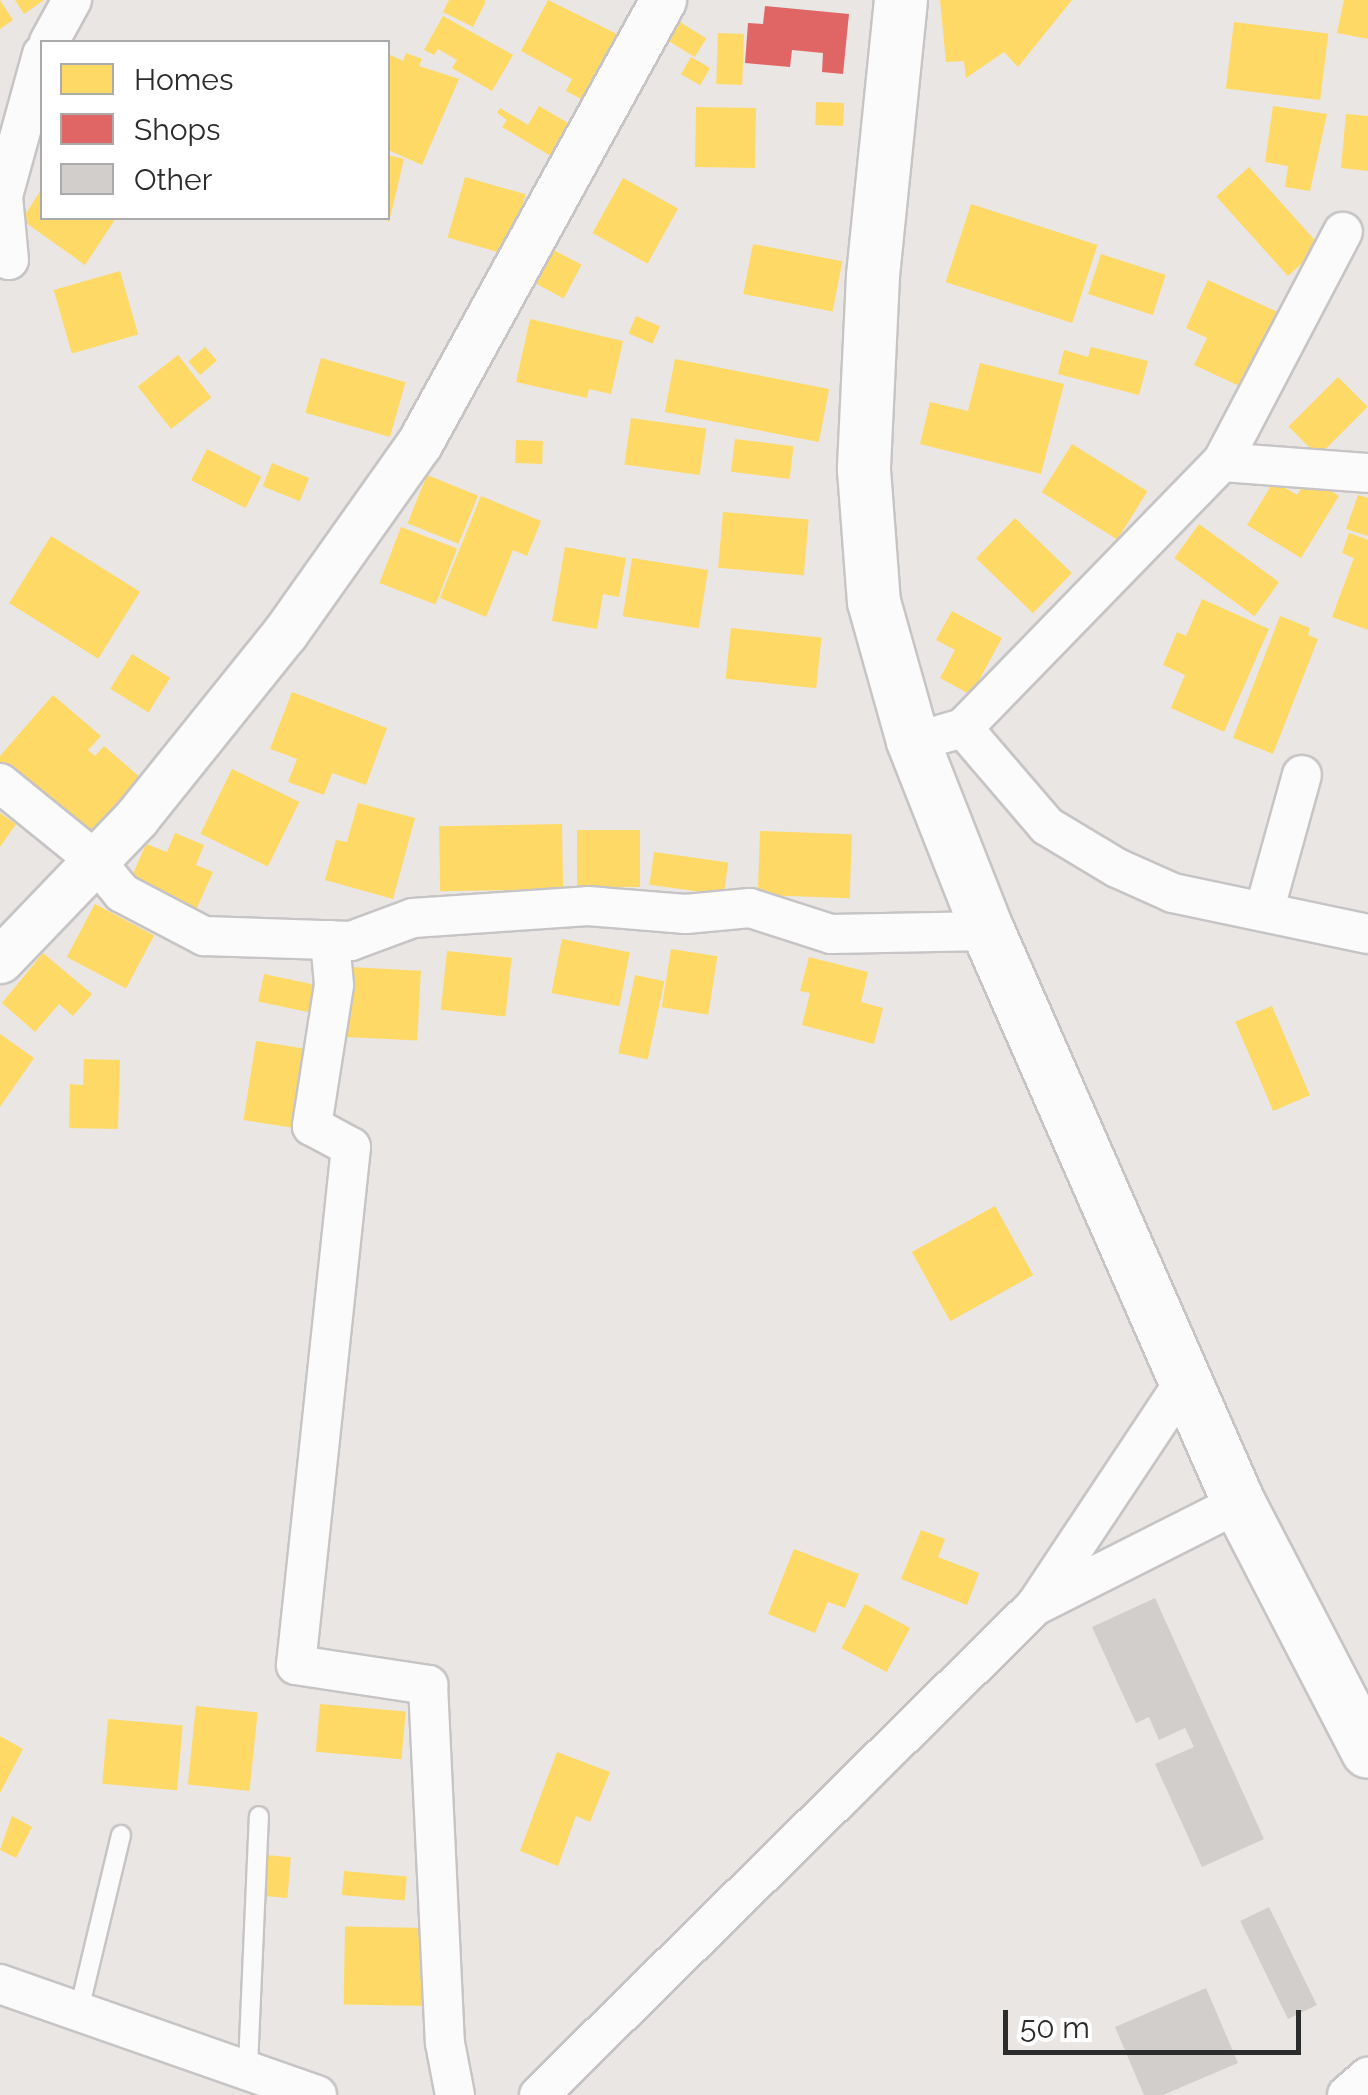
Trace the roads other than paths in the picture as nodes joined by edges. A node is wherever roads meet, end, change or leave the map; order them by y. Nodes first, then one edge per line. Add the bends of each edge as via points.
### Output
1 (72, 0) edge
2 (662, 0) edge
3 (901, 0) edge
4 (49, 40) edge
5 (40, 61) edge
6 (1343, 232) dead end
7 (10, 260) dead end
8 (1222, 462) junction
9 (1366, 468) edge
10 (938, 734) junction
11 (1302, 775) dead end
12 (0, 783) edge
13 (94, 859) junction
14 (1265, 908) junction
15 (988, 931) junction
16 (1368, 934) edge
17 (330, 940) junction
18 (0, 960) edge
19 (1187, 1378) junction
20 (1239, 1503) junction
21 (1035, 1606) junction
22 (1368, 1752) edge
23 (259, 1816) dead end
24 (121, 1835) dead end
25 (0, 1984) edge
26 (80, 2010) junction
27 (248, 2066) junction
28 (1368, 2078) edge
29 (317, 2095) edge
30 (455, 2095) edge
31 (539, 2095) edge
32 (1347, 2095) edge

1 - 4 street
2 - 13 street via 419,444 285,633 136,818
3 - 10 main road via 873,276 864,470 874,602
5 - 7 street via 4,196
6 - 8 street
8 - 9 street
8 - 10 street
10 - 14 street via 1048,826 1117,868 1173,892
10 - 15 main road
11 - 14 street
12 - 13 street
13 - 17 street via 122,893 204,936
13 - 18 street
14 - 16 street
15 - 17 street via 831,934 750,908 686,914 515,906 412,918 351,941
15 - 19 main road
17 - 30 street via 334,985 312,1126 351,1147 296,1665 428,1685 444,2042
19 - 20 main road
19 - 21 street
20 - 21 street
20 - 22 main road
21 - 31 street
23 - 27 lane
24 - 26 lane
25 - 26 street
26 - 27 street
27 - 29 street
28 - 32 street

